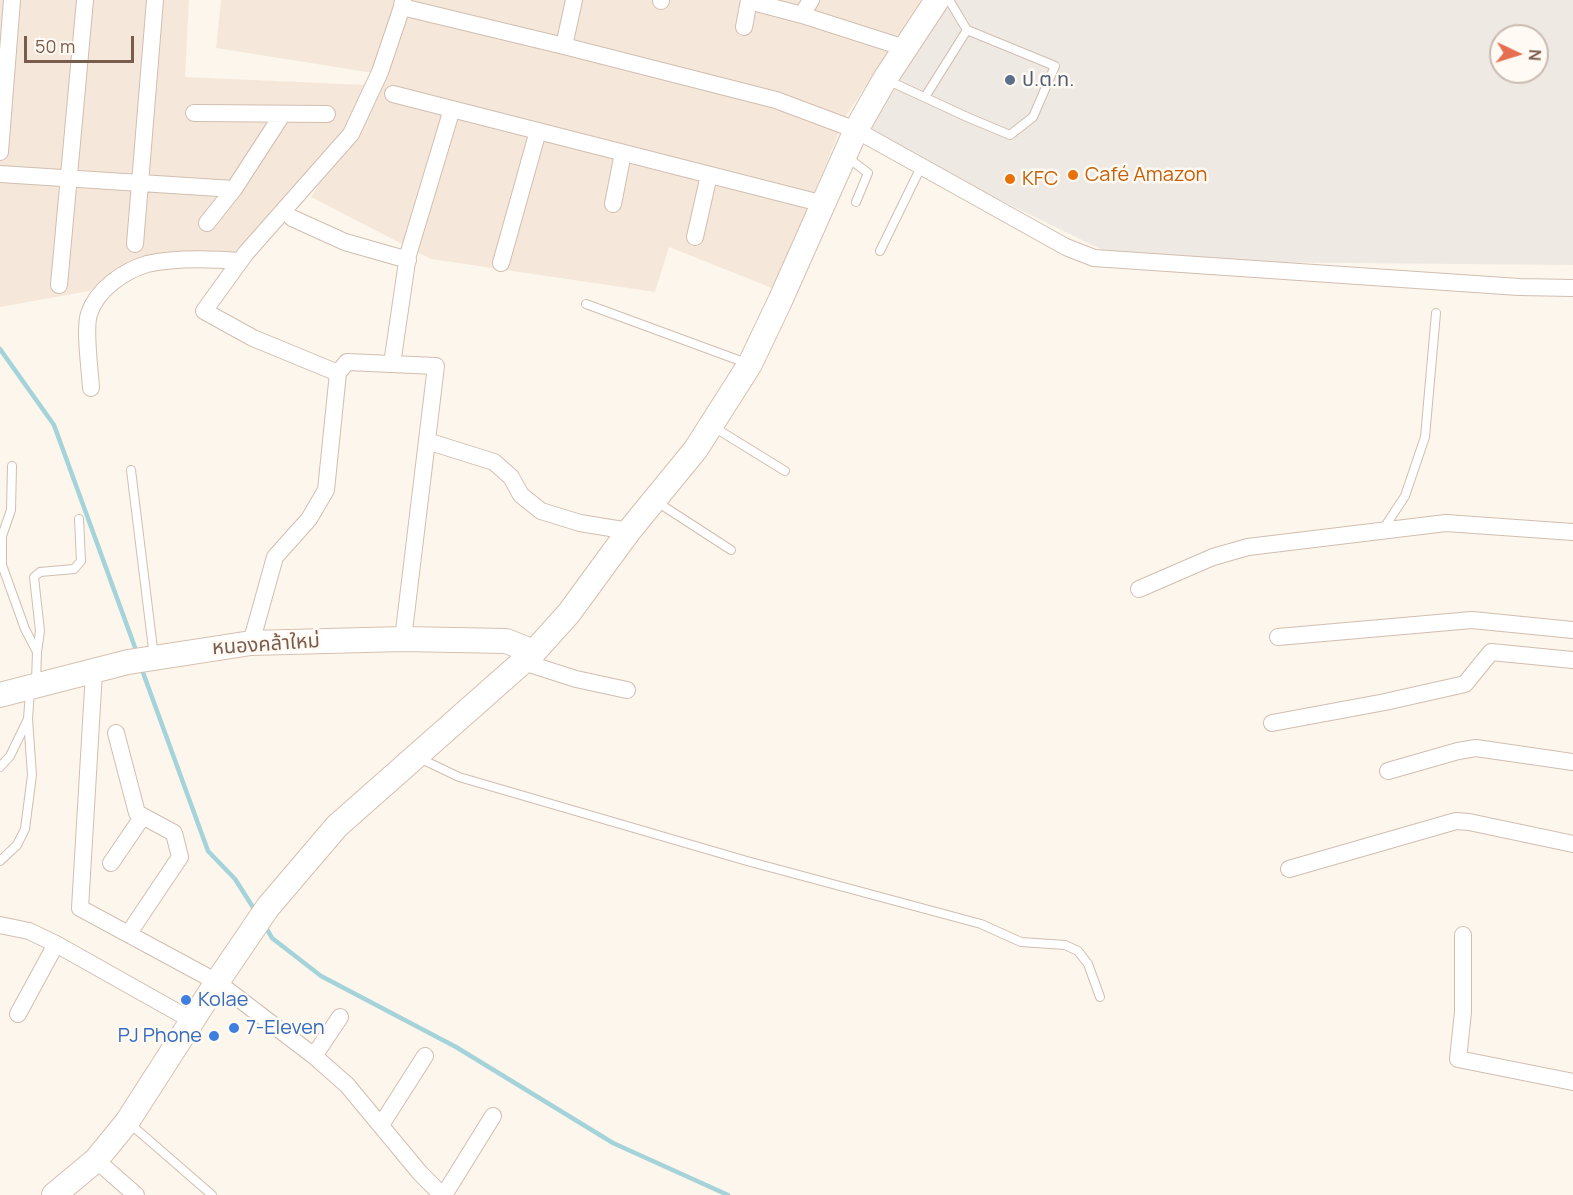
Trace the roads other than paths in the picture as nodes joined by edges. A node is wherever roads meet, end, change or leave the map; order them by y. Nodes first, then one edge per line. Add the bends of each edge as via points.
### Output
1 (12, 0) edge
2 (85, 0) edge
3 (156, 0) edge
4 (574, 0) edge
5 (749, 0) edge
6 (811, 0) edge
7 (937, 0) edge
8 (949, 0) edge
9 (402, 4) edge
10 (802, 15) junction
11 (5, 23) edge
12 (744, 27) dead end
13 (967, 30) junction
14 (564, 46) junction
15 (905, 48) junction
16 (885, 79) junction
17 (393, 94) dead end
18 (924, 98) junction
19 (452, 109) junction
20 (194, 113) dead end
21 (327, 114) dead end
22 (282, 115) junction
23 (856, 130) junction
24 (537, 131) junction
25 (0, 152) edge
26 (623, 153) junction
27 (844, 155) junction
28 (921, 167) junction
29 (0, 174) edge
30 (709, 175) junction
31 (68, 178) junction
32 (139, 183) junction
33 (234, 189) junction
34 (856, 202) dead end
35 (612, 204) dead end
36 (824, 204) junction
37 (292, 218) dead end
38 (207, 223) dead end
39 (695, 237) dead end
40 (135, 244) dead end
41 (880, 251) dead end
42 (408, 260) junction
43 (240, 261) junction
44 (501, 263) dead end
45 (59, 285) dead end
46 (1573, 288) edge
47 (586, 304) dead end
48 (1436, 313) dead end
49 (392, 364) junction
50 (750, 364) junction
51 (339, 373) junction
52 (91, 388) dead end
53 (711, 426) junction
54 (427, 441) junction
55 (12, 466) dead end
56 (131, 470) dead end
57 (785, 471) dead end
58 (654, 500) junction
59 (79, 519) dead end
60 (629, 531) junction
61 (1382, 531) junction
62 (1573, 532) edge
63 (731, 550) dead end
64 (1139, 589) dead end
65 (1573, 630) edge
66 (1278, 637) dead end
67 (403, 639) junction
68 (251, 643) junction
69 (37, 652) junction
70 (528, 657) junction
71 (144, 659) junction
72 (1573, 660) edge
73 (94, 672) junction
74 (33, 686) junction
75 (627, 690) dead end
76 (0, 695) edge
77 (28, 719) junction
78 (1272, 723) dead end
79 (116, 734) dead end
80 (417, 757) junction
81 (1573, 762) edge
82 (0, 767) edge
83 (1388, 771) dead end
84 (143, 816) junction
85 (1573, 844) edge
86 (0, 861) edge
87 (111, 863) dead end
88 (1288, 869) dead end
89 (0, 925) edge
90 (129, 933) junction
91 (1463, 936) dead end
92 (56, 944) junction
93 (217, 982) junction
94 (1100, 997) dead end
95 (18, 1014) dead end
96 (340, 1017) dead end
97 (193, 1021) junction
98 (314, 1056) junction
99 (425, 1056) dead end
100 (1573, 1082) edge
101 (493, 1116) dead end
102 (127, 1122) junction
103 (381, 1125) junction
104 (96, 1160) junction
105 (54, 1195) edge
106 (136, 1195) edge
107 (212, 1195) edge
108 (443, 1195) edge

1 - 11 street
2 - 31 street
3 - 32 street
4 - 14 street
5 - 10 street
5 - 12 street
6 - 10 street
7 - 15 main road
8 - 13 lane
9 - 14 street
9 - 43 street via 380,72 351,134
10 - 15 street
11 - 25 street
13 - 18 lane
13 - 18 lane via 1055,66 1033,117 1010,135
14 - 23 street via 776,100
15 - 16 main road
16 - 18 lane
16 - 23 main road
17 - 19 street
19 - 24 street
19 - 42 street
20 - 22 street
21 - 22 street
22 - 33 street
23 - 27 main road
23 - 28 street
24 - 26 street
24 - 44 street
26 - 30 street
26 - 35 street
27 - 34 lane via 868,173
27 - 36 main road
28 - 41 lane
28 - 46 street via 1066,247 1094,258 1519,288
29 - 31 street
30 - 36 street
30 - 39 street
31 - 32 street
31 - 45 street
32 - 33 street
32 - 40 street
33 - 38 street
36 - 50 main road
37 - 42 street via 345,242
42 - 49 street
43 - 51 street via 204,311 253,338
43 - 52 street via 147,264 123,274 106,288 88,316
47 - 50 lane
48 - 61 lane via 1425,437 1406,495
49 - 51 street via 347,362
49 - 54 street via 436,366
50 - 53 main road
51 - 68 street via 326,490 309,519 274,556
53 - 57 lane
53 - 58 main road
54 - 60 street via 494,462 511,477 521,495 541,511 580,523
54 - 67 street
55 - 69 lane via 11,510 2,536 2,565
56 - 71 lane
58 - 60 main road
58 - 63 lane
59 - 69 lane via 81,561 74,569 40,572 34,577
60 - 70 main road via 569,613
61 - 62 street via 1446,523
61 - 64 street via 1248,547 1212,557
65 - 66 street via 1472,620
67 - 68 main road, หนองคล้าใหม่
67 - 70 main road, หนองคล้าใหม่ via 506,641
68 - 71 main road, หนองคล้าใหม่
69 - 74 lane
70 - 75 street via 576,680
70 - 80 main road
71 - 73 main road, หนองคล้าใหม่
72 - 78 street via 1491,652 1465,684
73 - 74 main road, หนองคล้าใหม่
73 - 90 street via 80,908
74 - 76 main road, หนองคล้าใหม่
74 - 77 lane
77 - 82 lane via 10,756
77 - 86 lane via 32,775 25,829 17,845
79 - 84 street via 137,813
80 - 93 main road via 337,826 261,917
80 - 94 lane via 459,777 981,924 1021,942 1065,945 1078,951 1088,964
81 - 83 street via 1476,748
84 - 87 street
84 - 90 street via 174,833 180,857
85 - 88 street via 1456,821
89 - 92 street
90 - 93 street
91 - 100 street via 1463,1012 1458,1059
92 - 95 street
92 - 97 street
93 - 97 main road
93 - 98 street
96 - 98 street
97 - 102 main road
98 - 103 street via 347,1085
99 - 103 street
101 - 108 street
102 - 104 main road
102 - 107 lane
103 - 108 street
104 - 105 main road
104 - 106 street

